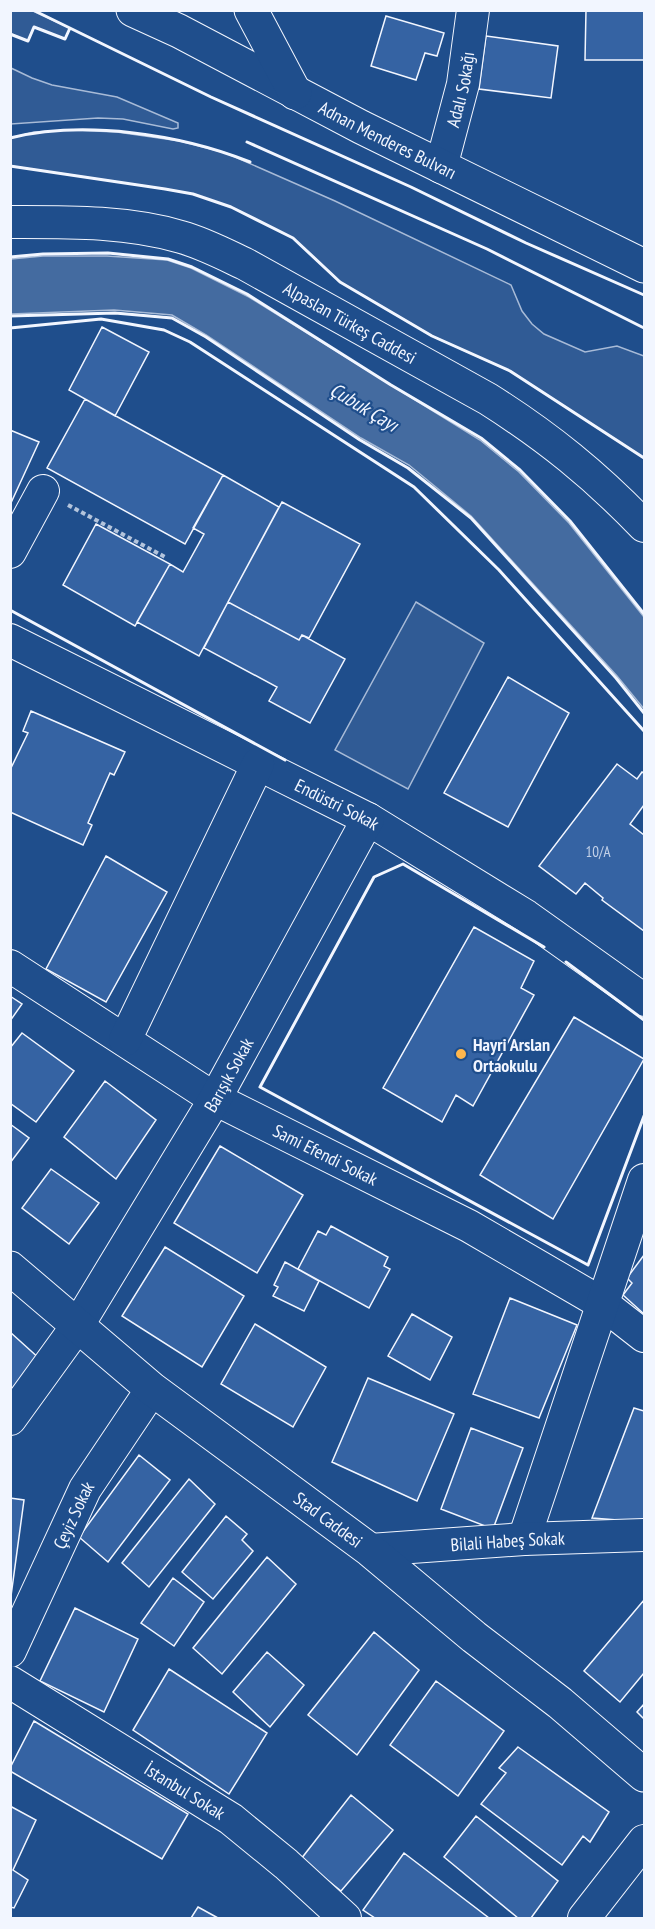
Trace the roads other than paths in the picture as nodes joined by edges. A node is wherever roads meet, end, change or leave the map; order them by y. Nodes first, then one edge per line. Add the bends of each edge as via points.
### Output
1 (133, 10) edge
2 (250, 10) edge
3 (473, 10) edge
4 (295, 93) junction
5 (441, 167) junction
6 (10, 222) edge
7 (645, 266) edge
8 (609, 489) junction
9 (43, 491) road end
10 (645, 501) edge
11 (645, 526) edge
12 (10, 552) edge
13 (10, 640) edge
14 (258, 764) junction
15 (368, 819) junction
16 (10, 966) edge
17 (645, 1000) edge
18 (125, 1040) junction
19 (215, 1099) junction
20 (645, 1180) edge
21 (10, 1268) edge
22 (603, 1304) junction
23 (78, 1325) junction
24 (645, 1336) edge
25 (152, 1389) junction
26 (10, 1419) edge
27 (645, 1535) edge
28 (524, 1539) junction
29 (370, 1550) junction
30 (10, 1651) edge
31 (10, 1682) edge
32 (645, 1775) edge
33 (645, 1841) edge
34 (345, 1918) edge
35 (584, 1918) edge

1 - 4 main road, Adnan Menderes Bulvarı
2 - 4 main road
3 - 5 street, Adalı Sokağı via 463,84
4 - 5 main road, Adnan Menderes Bulvarı
5 - 7 main road, Adnan Menderes Bulvarı
6 - 8 street, Alpaslan Türkeş Caddesi via 147,229 213,248 488,399 525,422
8 - 10 street
8 - 11 street, Alpaslan Türkeş Caddesi
9 - 12 street
13 - 14 street, Endüstri Sokak
14 - 15 street, Endüstri Sokak
14 - 18 street
15 - 17 street, Endüstri Sokak via 526,916
15 - 19 street, Barışık Sokak
16 - 18 street, Sami Efendi Sokak
18 - 19 street, Sami Efendi Sokak
19 - 22 street, Sami Efendi Sokak via 469,1226
19 - 23 street, Barışık Sokak
20 - 22 street
21 - 23 main road, Stad Caddesi
22 - 24 street, Sami Efendi Sokak
22 - 28 street
23 - 25 main road, Stad Caddesi
23 - 26 street, Barışık Sokak
25 - 29 main road, Stad Caddesi
25 - 30 street, Çeyiz Sokak via 85,1489
27 - 28 street, Bilali Habeş Sokak
28 - 29 street, Bilali Habeş Sokak
29 - 32 main road, Stad Caddesi
31 - 34 street, İstanbul Sokak via 231,1819
33 - 35 street

